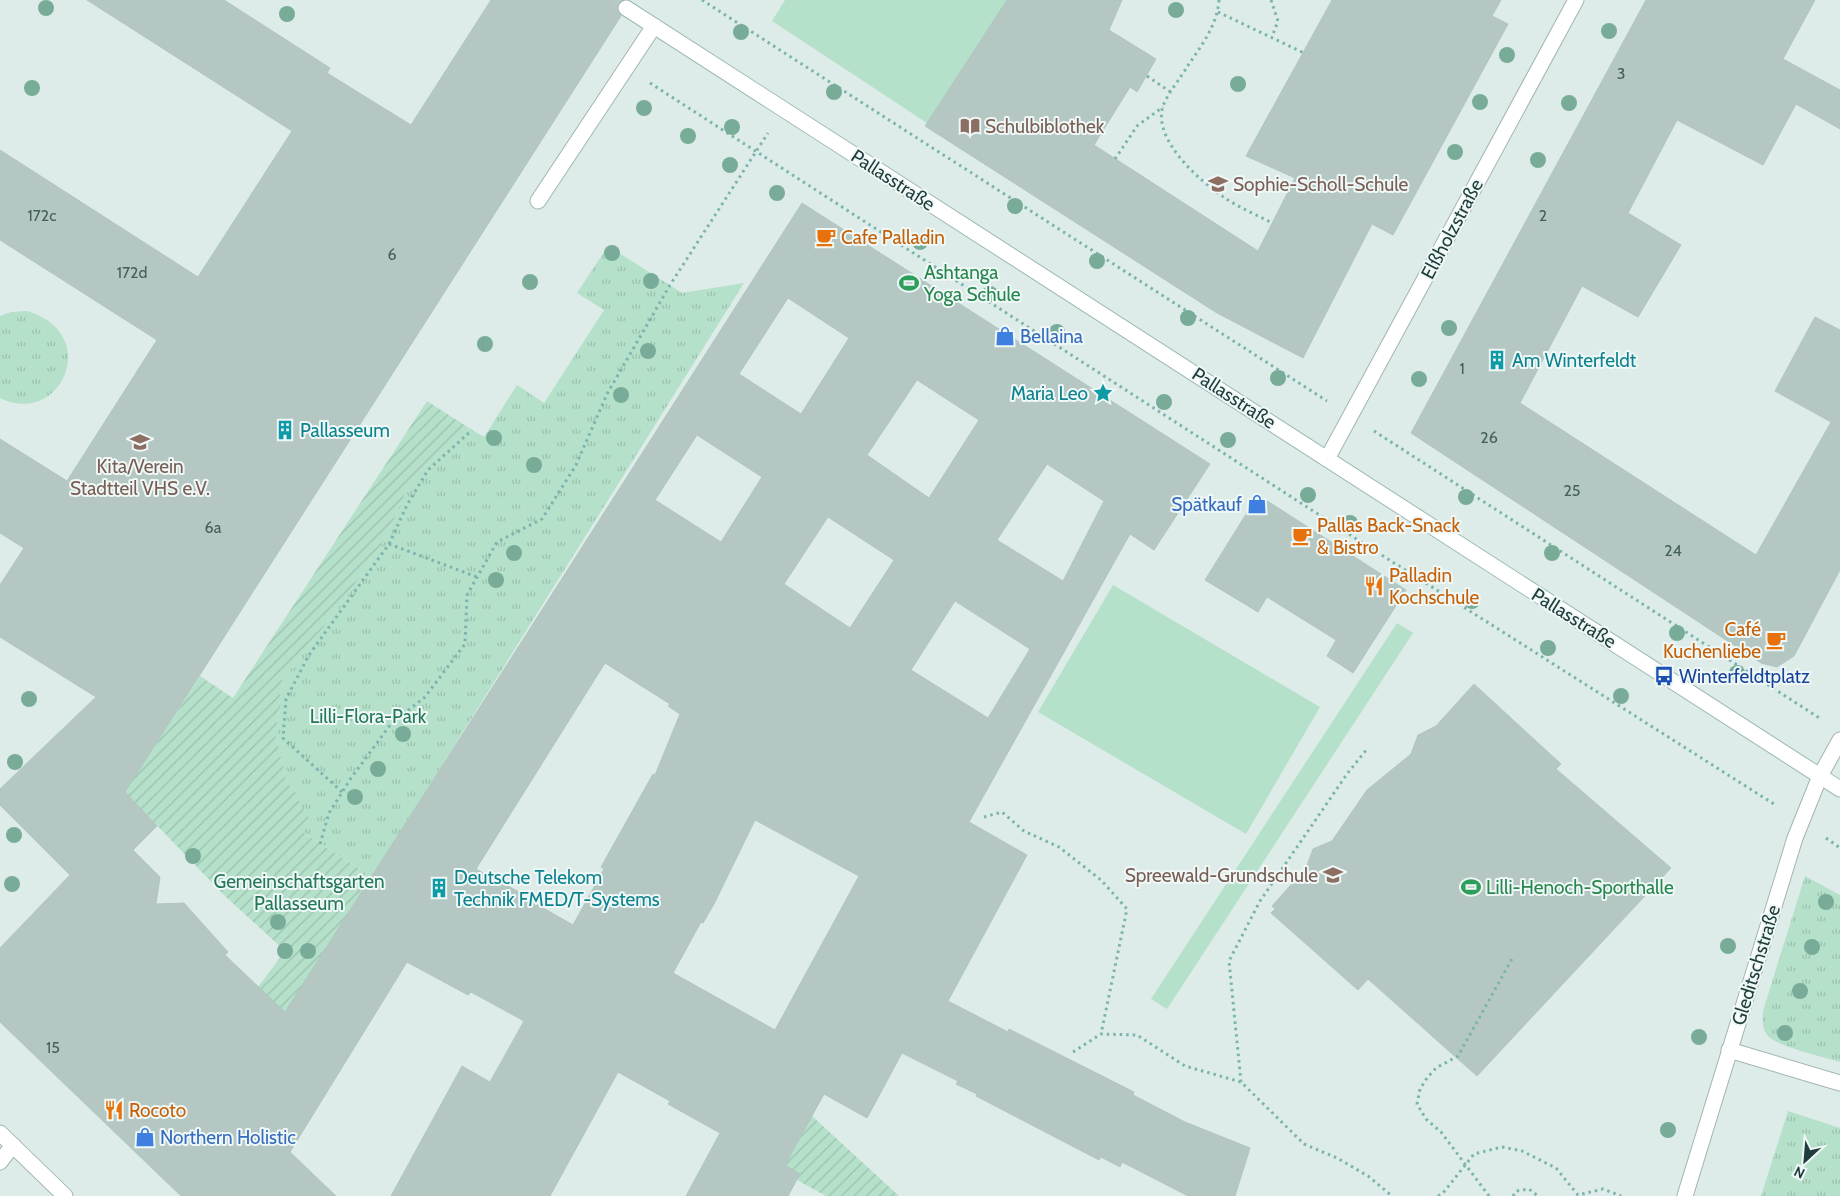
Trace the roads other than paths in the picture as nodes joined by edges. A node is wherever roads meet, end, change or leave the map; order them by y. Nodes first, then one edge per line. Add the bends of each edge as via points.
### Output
1 (1576, 0) edge
2 (626, 8) tunnel mouth
3 (654, 26) junction
4 (538, 201) dead end
5 (1328, 459) junction
6 (1840, 740) edge
7 (1820, 776) junction
8 (1840, 789) edge
9 (1729, 1050) junction
10 (1840, 1083) edge
11 (0, 1133) edge
12 (13, 1145) junction
13 (0, 1162) edge
14 (65, 1196) edge
15 (1685, 1196) edge

1 - 5 main road, Elßholzstraße
2 - 3 main road, Pallasstraße
3 - 4 main road
3 - 5 main road, Pallasstraße
5 - 7 main road, Pallasstraße
6 - 7 main road, Gleditschstraße
7 - 8 main road, Pallasstraße
7 - 9 main road, Gleditschstraße via 1795,838
9 - 10 main road
9 - 15 main road, Gleditschstraße
11 - 12 main road
12 - 13 main road
12 - 14 main road

